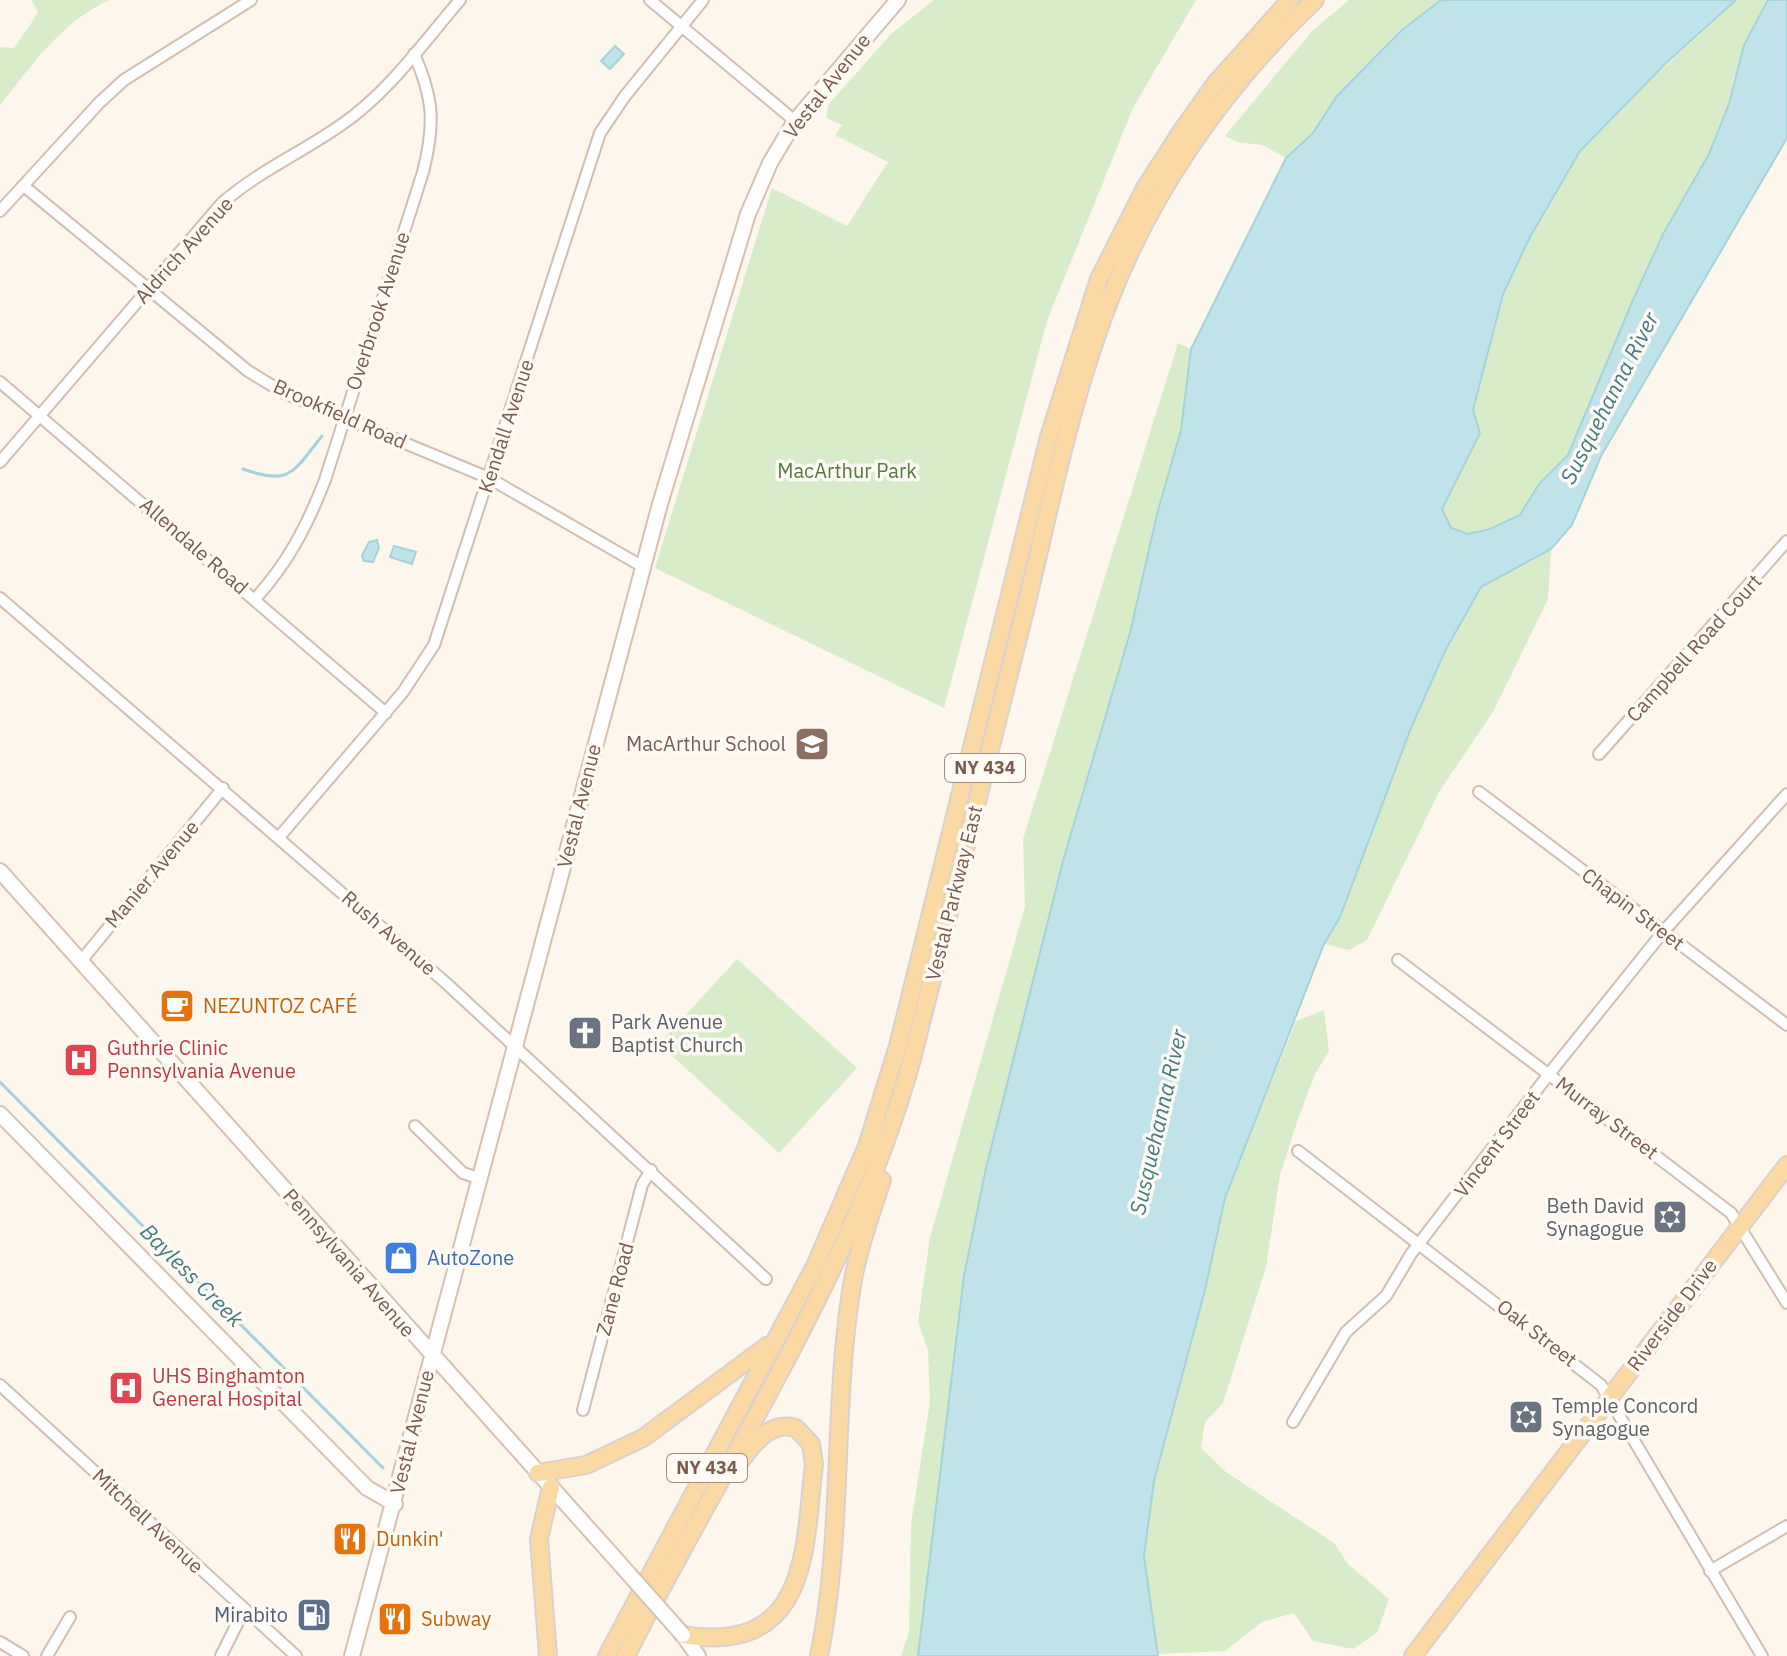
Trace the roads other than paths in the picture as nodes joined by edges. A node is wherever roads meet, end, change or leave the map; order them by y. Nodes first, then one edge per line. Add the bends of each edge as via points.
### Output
1 (251, 0) edge
2 (460, 0) edge
3 (650, 0) edge
4 (703, 0) edge
5 (898, 0) edge
6 (1290, 0) edge
7 (1315, 0) edge
8 (681, 26) junction
9 (414, 54) junction
10 (795, 121) junction
11 (25, 187) junction
12 (0, 211) edge
13 (147, 291) junction
14 (0, 382) edge
15 (41, 415) junction
16 (343, 418) junction
17 (0, 462) edge
18 (489, 478) junction
19 (1787, 541) edge
20 (645, 568) junction
21 (0, 598) edge
22 (255, 599) junction
23 (386, 713) junction
24 (1599, 754) dead end
25 (223, 788) junction
26 (1479, 792) dead end
27 (1787, 794) edge
28 (280, 836) junction
29 (0, 871) edge
30 (1663, 932) junction
31 (1398, 960) dead end
32 (81, 961) junction
33 (1787, 1025) edge
34 (513, 1045) junction
35 (1549, 1074) junction
36 (0, 1114) edge
37 (415, 1126) dead end
38 (891, 1128) junction
39 (1298, 1151) dead end
40 (1787, 1165) edge
41 (651, 1170) junction
42 (478, 1178) junction
43 (1740, 1225) junction
44 (1422, 1244) junction
45 (766, 1279) dead end
46 (1787, 1303) edge
47 (791, 1312) junction
48 (431, 1357) junction
49 (0, 1385) edge
50 (1609, 1398) junction
51 (583, 1410) dead end
52 (1293, 1422) dead end
53 (538, 1473) junction
54 (551, 1487) junction
55 (395, 1504) junction
56 (701, 1518) junction
57 (1787, 1526) edge
58 (1710, 1571) junction
59 (244, 1610) junction
60 (70, 1617) dead end
61 (781, 1631) dead end
62 (683, 1635) junction
63 (0, 1642) edge
64 (743, 1651) dead end
65 (23, 1656) edge
66 (47, 1656) edge
67 (221, 1656) edge
68 (296, 1656) edge
69 (352, 1656) edge
70 (548, 1656) edge
71 (607, 1656) edge
72 (626, 1656) edge
73 (698, 1656) edge
74 (819, 1656) edge
75 (1413, 1656) edge
76 (1762, 1656) edge

1 - 11 street via 124,80
2 - 9 street, Aldrich Avenue
3 - 8 street
4 - 8 street, Kendall Avenue
5 - 10 street, Vestal Avenue
6 - 47 main road, Vestal Parkway East / NY 434 via 1183,129 1145,188 1099,279 1049,437 884,1096 848,1195
7 - 38 main road, Vestal Parkway East / NY 434 via 1233,89 1173,173 1100,326
8 - 10 street
8 - 18 street, Kendall Avenue via 600,133
9 - 13 street, Aldrich Avenue via 341,126 263,171 222,203
9 - 16 street, Overbrook Avenue via 430,91 431,142
10 - 20 street, Vestal Avenue via 748,214
11 - 12 street
11 - 13 street, Brookfield Road
13 - 15 street, Aldrich Avenue
13 - 16 street, Brookfield Road via 248,371
14 - 15 street, Allendale Road
15 - 17 street, Aldrich Avenue
15 - 22 street, Allendale Road
16 - 18 street, Brookfield Road
16 - 22 street, Overbrook Avenue via 307,526 291,556
18 - 20 street, Brookfield Road
18 - 23 street, Kendall Avenue via 434,645
19 - 24 street, Campbell Road Court
20 - 34 street, Vestal Avenue
21 - 25 street, Rush Avenue
22 - 23 street, Allendale Road
23 - 28 street, Kendall Avenue
25 - 28 street, Rush Avenue
25 - 32 street, Manier Avenue
26 - 30 street, Chapin Street
27 - 30 street, Vincent Street
28 - 34 street, Rush Avenue
29 - 32 street, Pennsylvania Avenue
30 - 33 street, Chapin Street
30 - 35 street, Vincent Street
31 - 35 street, Murray Street
32 - 48 street, Pennsylvania Avenue
34 - 41 street, Rush Avenue
34 - 42 street, Vestal Avenue
35 - 43 street, Murray Street via 1716,1200
35 - 44 street, Vincent Street
36 - 55 street via 367,1488
37 - 42 street via 463,1173
38 - 56 main road, Vestal Parkway East / NY 434 via 834,1265
38 - 74 main road via 896,1139 850,1300 829,1591
39 - 44 street, Oak Street
40 - 43 main road, Riverside Drive
41 - 45 street, Rush Avenue
41 - 51 street, Zane Road via 642,1185
42 - 48 street, Vestal Avenue
43 - 46 street, Murray Street
43 - 50 main road, Riverside Drive
44 - 50 street, Oak Street via 1580,1366
44 - 52 street, Vincent Street via 1386,1296 1346,1332
47 - 53 main road via 756,1356 643,1438 586,1465
47 - 71 main road, Vestal Parkway East / NY 434
48 - 53 street, Pennsylvania Avenue
48 - 55 street, Vestal Avenue
49 - 59 street, Mitchell Avenue
50 - 58 street, Oak Street
50 - 75 main road, Riverside Drive
53 - 54 street, Pennsylvania Avenue
54 - 62 street, Pennsylvania Avenue, bridge
54 - 70 main road via 539,1539
55 - 69 street, Vestal Avenue
56 - 61 main road via 767,1432 789,1426 807,1437 815,1460 799,1582 793,1612
56 - 72 main road, Vestal Parkway East / NY 434
57 - 58 street
58 - 76 street, Oak Street
59 - 67 street
59 - 68 street, Mitchell Avenue
60 - 66 street
62 - 64 main road via 711,1647
62 - 73 street, Pennsylvania Avenue
63 - 65 street

